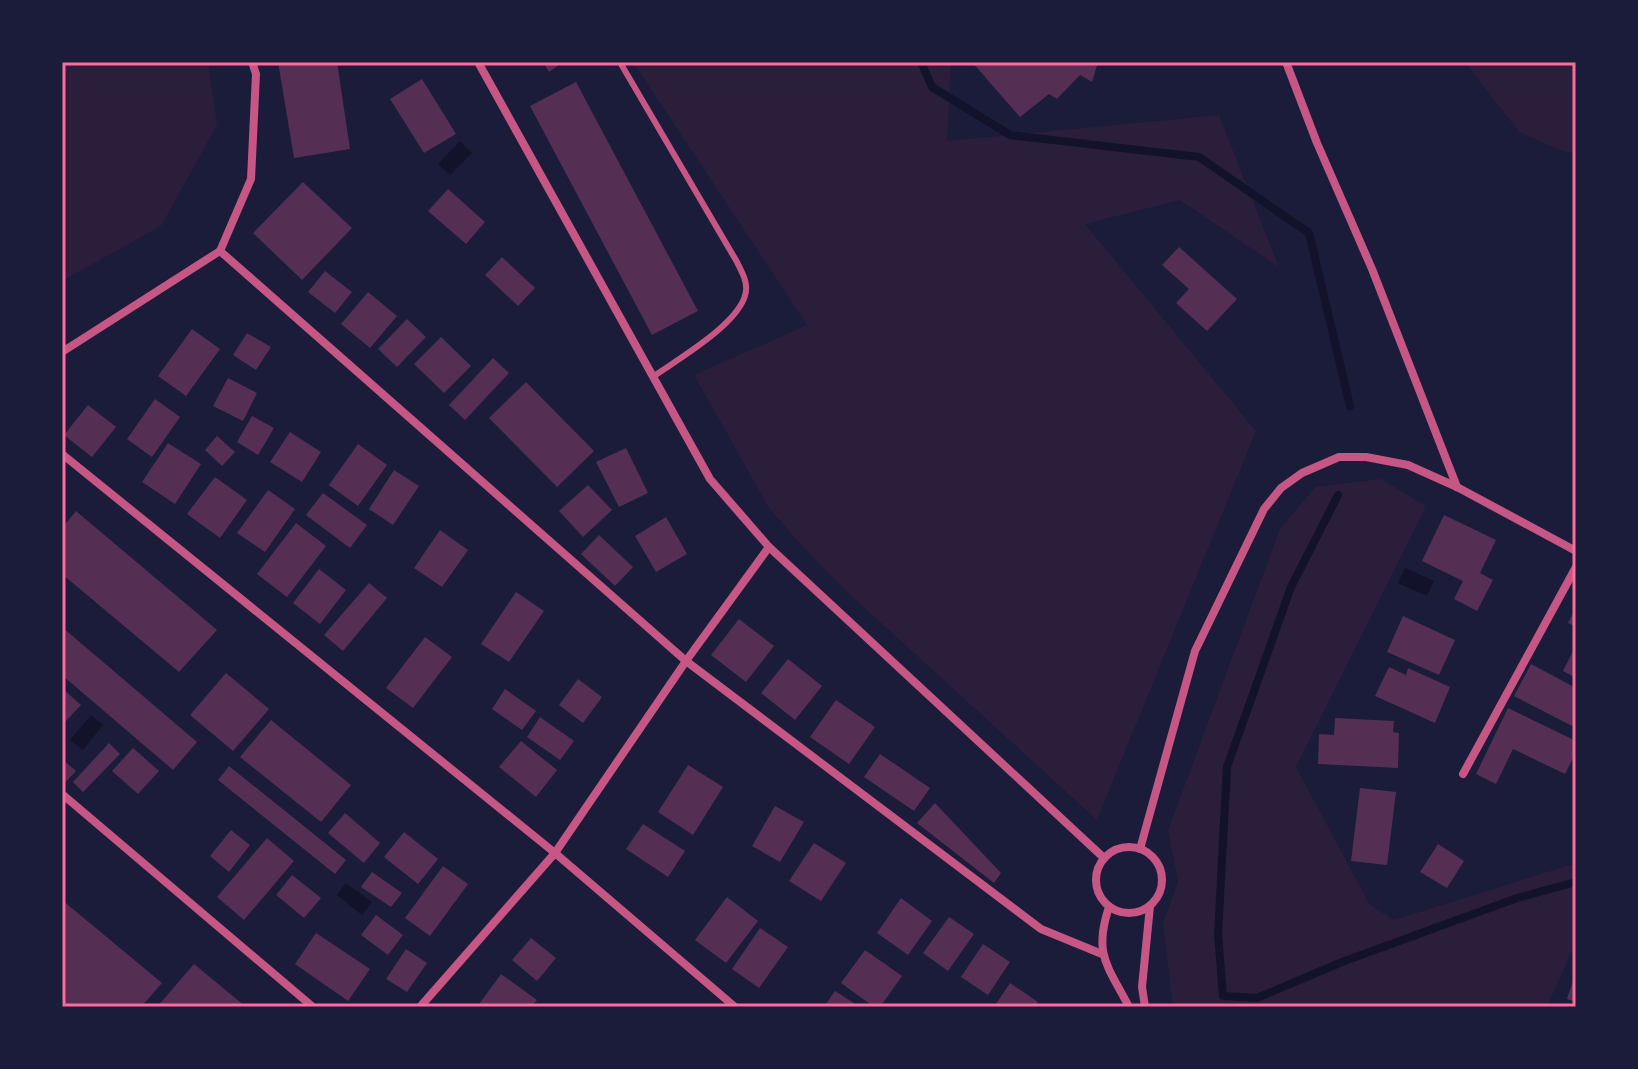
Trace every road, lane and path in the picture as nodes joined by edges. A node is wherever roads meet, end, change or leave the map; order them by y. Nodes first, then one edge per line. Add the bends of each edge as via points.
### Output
1 (252, 62) edge
2 (478, 62) edge
3 (1286, 62) edge
4 (621, 64) dead end
5 (220, 251) junction
6 (62, 352) edge
7 (654, 376) junction
8 (62, 454) edge
9 (1457, 487) junction
10 (769, 547) junction
11 (1576, 551) edge
12 (1576, 567) edge
13 (686, 661) junction
14 (1463, 774) dead end
15 (62, 794) edge
16 (1140, 849) junction
17 (555, 853) junction
18 (1104, 858) junction
19 (1150, 906) junction
20 (1109, 907) junction
21 (1102, 954) junction
22 (313, 1007) edge
23 (420, 1007) edge
24 (735, 1007) edge
25 (1129, 1007) edge
26 (1145, 1007) edge

1 - 5 street via 256,74 251,179
2 - 7 street
3 - 9 street
4 - 7 lane via 747,285 740,307 724,325
5 - 6 street
5 - 13 street
7 - 10 street via 710,479
8 - 17 street
9 - 11 street
9 - 16 street via 1408,465 1339,457 1281,488 1264,509 1195,651
10 - 13 street
10 - 18 street
12 - 14 street
13 - 17 street
13 - 21 street via 1041,929
15 - 22 street
16 - 18 street via 1114,850
16 - 19 street via 1151,855 1162,875 1158,897
17 - 23 street
17 - 24 street
18 - 20 street via 1095,879
19 - 20 street via 1130,914
19 - 26 street
20 - 21 street
21 - 25 street

